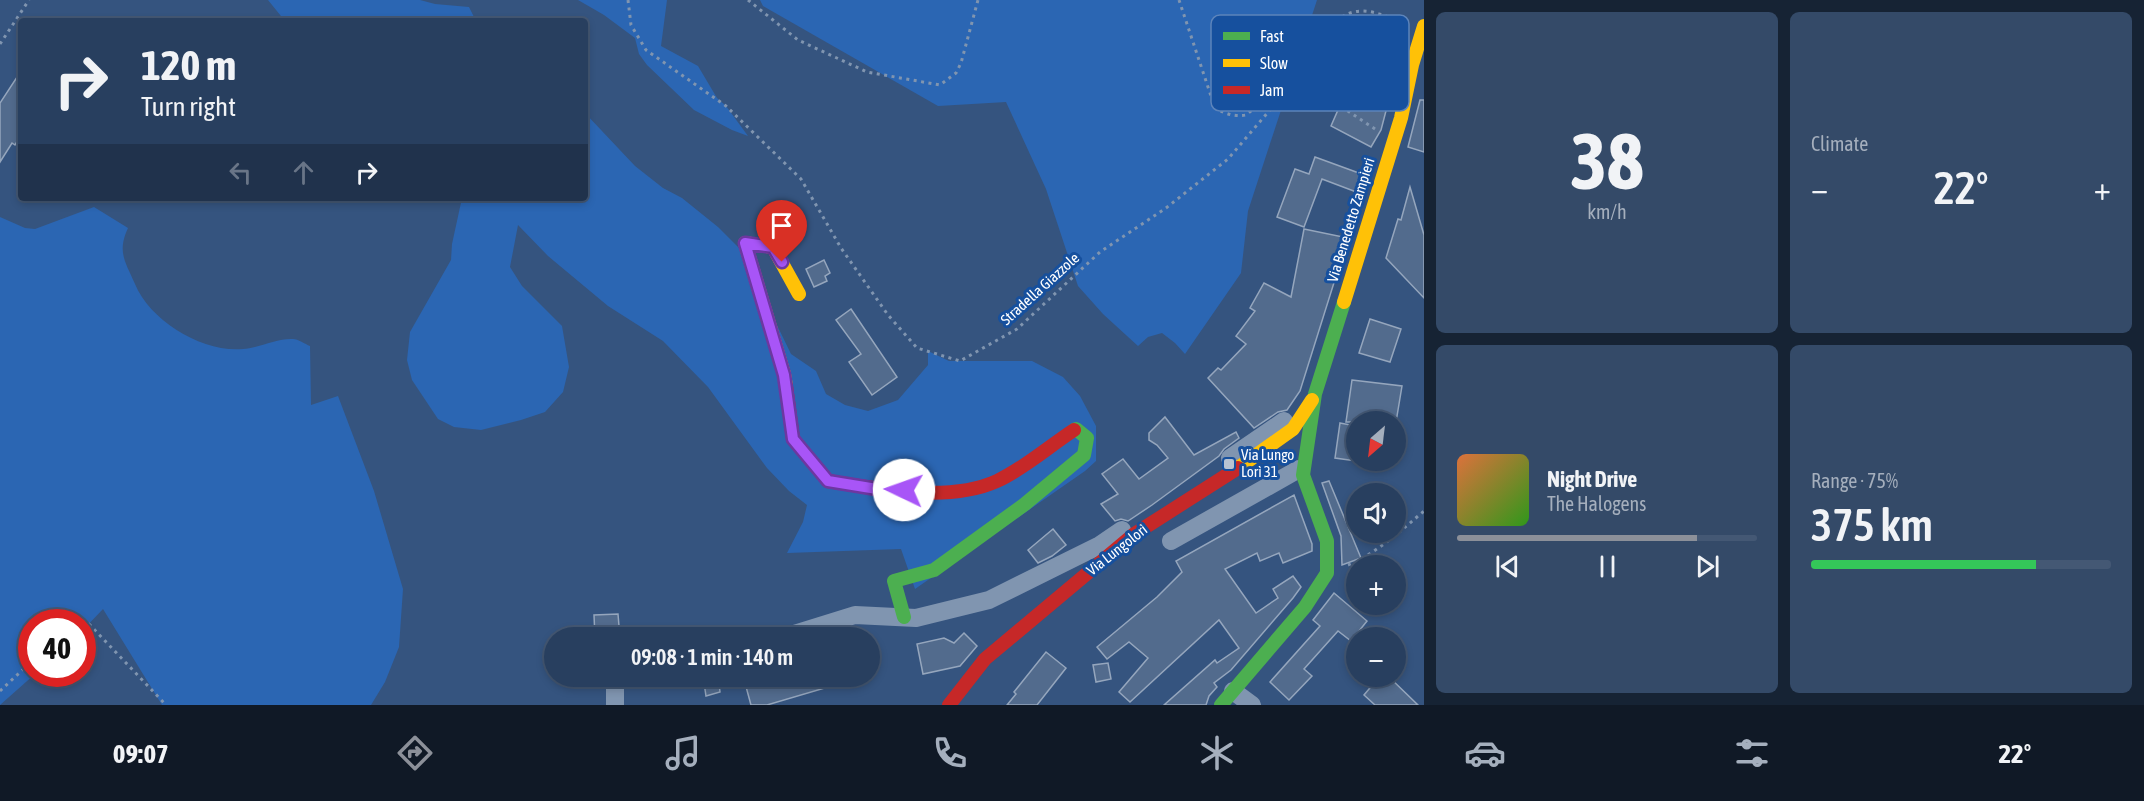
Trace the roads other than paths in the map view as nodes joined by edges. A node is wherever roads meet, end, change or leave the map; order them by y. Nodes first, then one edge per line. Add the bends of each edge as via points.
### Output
1 (1423, 30) edge
2 (1420, 56) edge
3 (1409, 92) edge
4 (1403, 111) edge
5 (799, 294) dead end
6 (1312, 400) junction
7 (1268, 448) junction
8 (1295, 463) junction
9 (1171, 541) dead end
10 (904, 617) junction
11 (816, 627) edge
12 (1233, 691) junction
13 (949, 705) edge
14 (1221, 705) edge
15 (1252, 705) edge

1 - 2 street, Via Benedetto Zampieri
2 - 3 street, Via Benedetto Zampieri
4 - 6 street, Via Benedetto Zampieri
5 - 10 street via 773,247 745,243 784,375 793,439 828,481 883,490 987,485 1077,429 1088,438 1084,455 1025,504 934,570 894,581
6 - 7 street, Via Benedetto Zampieri via 1293,429
6 - 8 street, Via Benedetto Zampieri
6 - 10 street, Via Lungolorì via 1100,545 989,600 916,618
7 - 8 street
7 - 13 street, Via Lungolorì via 1133,535 985,659
8 - 9 street
8 - 12 street, Via Benedetto Zampieri via 1327,541 1327,573 1305,607
10 - 11 street, Via Lungolorì via 855,615
12 - 14 street
12 - 15 street

